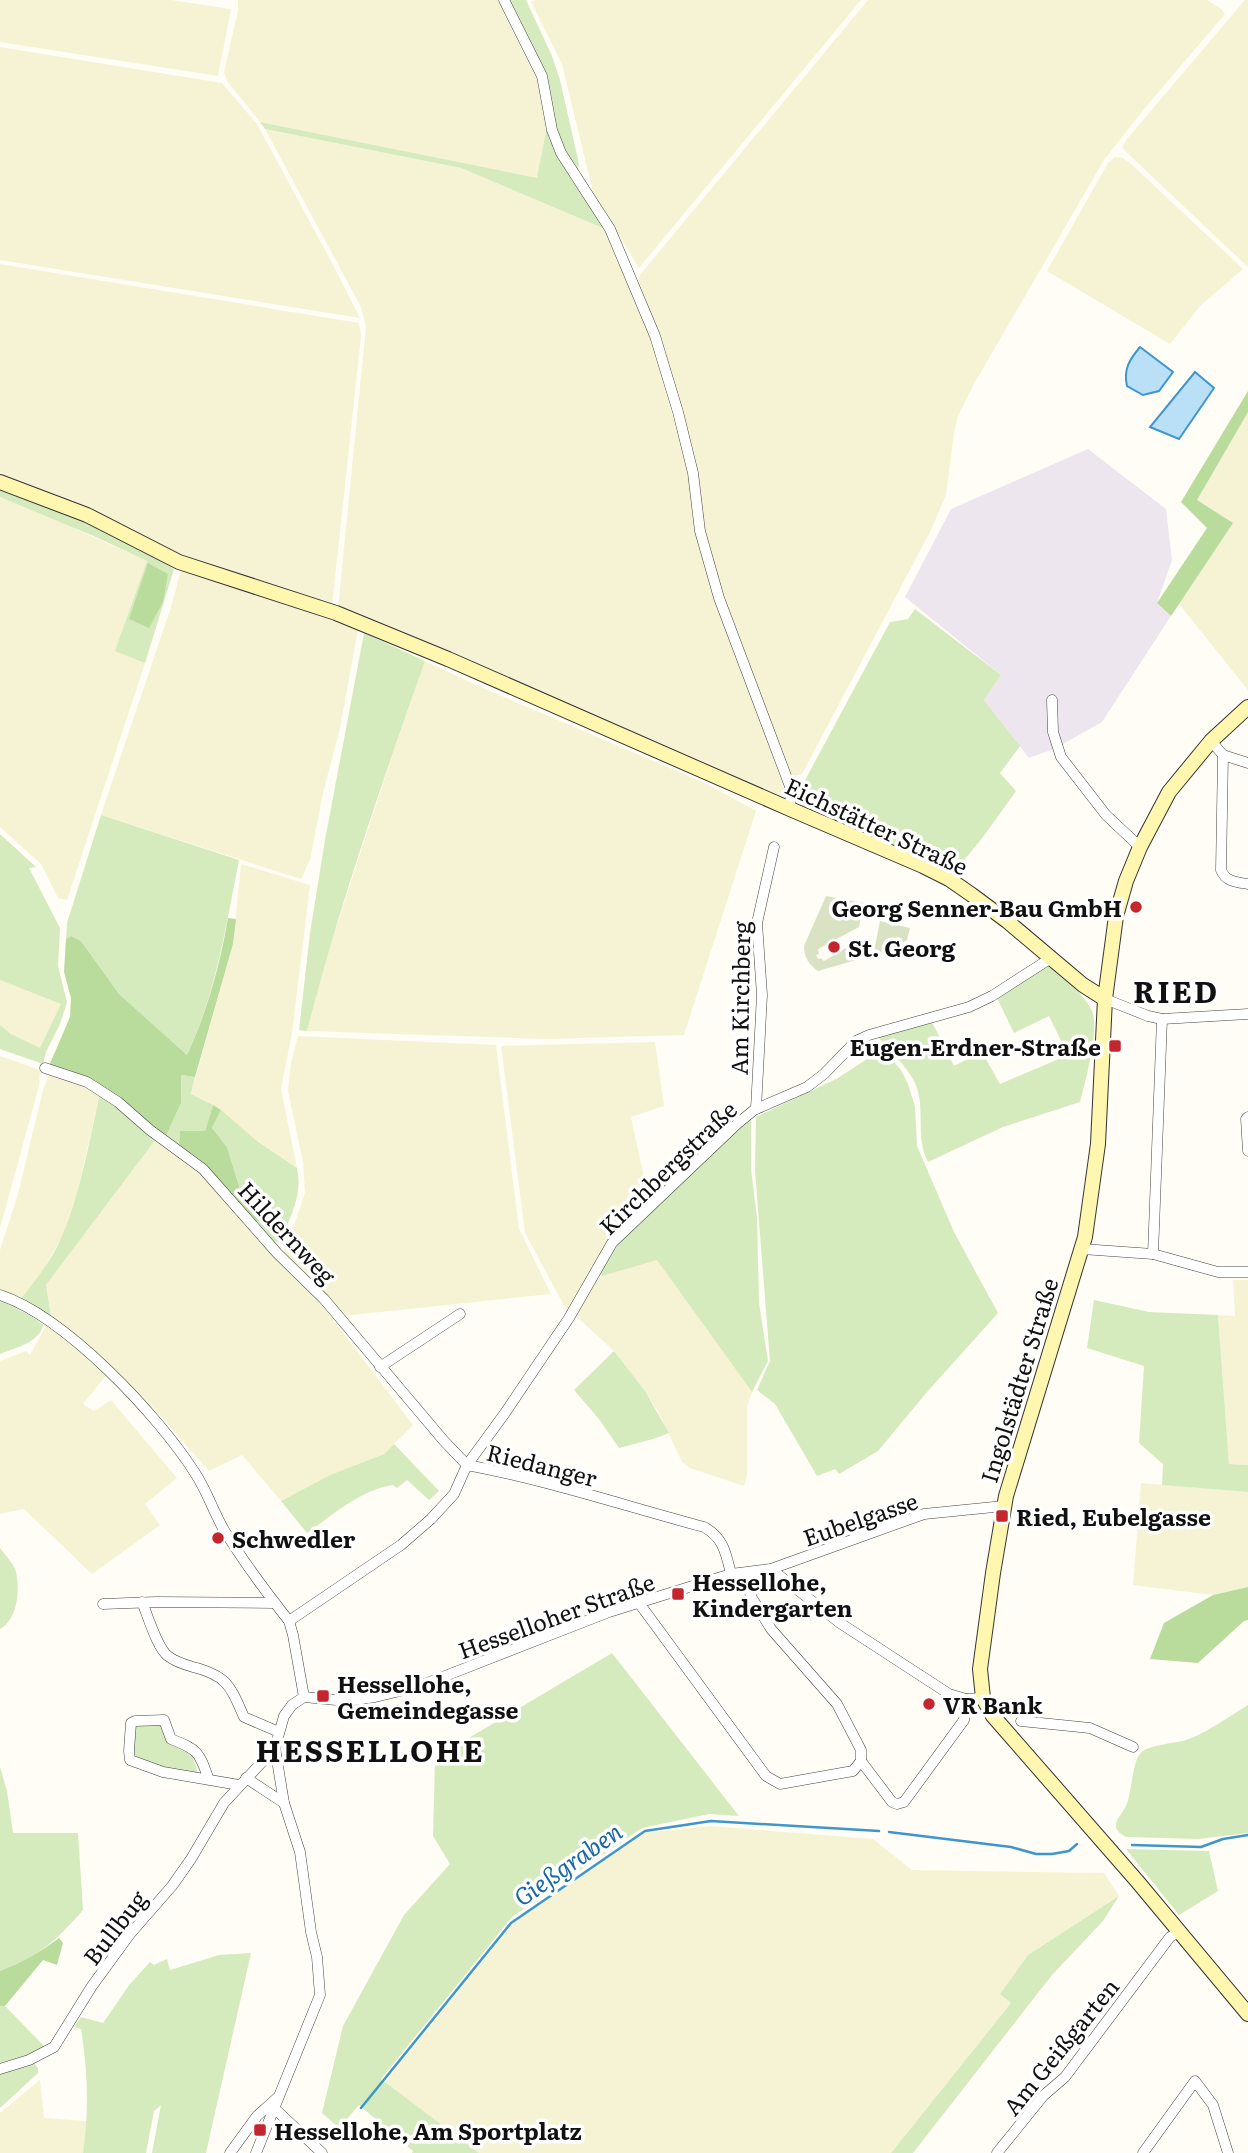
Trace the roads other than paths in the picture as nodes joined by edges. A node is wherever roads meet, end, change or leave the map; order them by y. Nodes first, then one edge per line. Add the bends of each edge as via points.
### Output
1 (504, 0) edge
2 (0, 482) edge
3 (1052, 700) dead end
4 (1248, 707) edge
5 (1211, 741) junction
6 (1223, 755) junction
7 (1248, 763) edge
8 (790, 810) junction
9 (774, 847) dead end
10 (1140, 847) junction
11 (1248, 884) edge
12 (1051, 958) junction
13 (1105, 999) junction
14 (1248, 1014) edge
15 (1162, 1019) junction
16 (45, 1068) dead end
17 (756, 1110) junction
18 (1248, 1117) edge
19 (1248, 1151) edge
20 (1082, 1249) junction
21 (1153, 1254) junction
22 (1248, 1272) edge
23 (0, 1295) edge
24 (460, 1314) dead end
25 (380, 1367) junction
26 (467, 1465) junction
27 (1004, 1506) junction
28 (771, 1569) junction
29 (737, 1574) junction
30 (142, 1602) junction
31 (275, 1603) junction
32 (639, 1603) junction
33 (103, 1604) dead end
34 (289, 1621) junction
35 (304, 1696) junction
36 (984, 1698) junction
37 (966, 1699) junction
38 (1021, 1721) dead end
39 (279, 1732) junction
40 (1133, 1747) dead end
41 (275, 1748) junction
42 (861, 1761) junction
43 (209, 1780) junction
44 (242, 1781) junction
45 (284, 1803) junction
46 (1179, 1932) junction
47 (1248, 2014) edge
48 (0, 2069) edge
49 (280, 2095) junction
50 (275, 2109) junction
51 (230, 2153) edge
52 (256, 2153) edge
53 (322, 2153) edge
54 (997, 2153) edge
55 (1143, 2153) edge
56 (1228, 2153) edge

1 - 8 street via 542,76 561,153 610,229 654,336 678,412 693,473 700,531 716,587 791,789
2 - 8 main road, Eichstätter Straße via 87,515 179,562 345,617 448,659
3 - 10 street via 1053,732 1061,757 1106,815
4 - 5 main road, Ingolstädter Straße
5 - 6 street
5 - 10 main road, Ingolstädter Straße via 1169,792
6 - 7 street
6 - 11 street via 1222,870 1232,882
8 - 12 main road, Eichstätter Straße via 949,879
9 - 17 street, Am Kirchberg via 757,923 762,995
10 - 13 main road, Ingolstädter Straße via 1116,916
12 - 13 main road, Eichstätter Straße
12 - 17 street, Kirchbergstraße via 969,1007 856,1041 807,1087
13 - 15 street
13 - 20 main road, Ingolstädter Straße via 1098,1144
14 - 15 street
15 - 21 street
16 - 25 street, Hildernweg via 87,1082 203,1169
17 - 26 street, Kirchbergstraße via 612,1243 569,1318
18 - 19 street
20 - 21 street
20 - 27 main road, Ingolstädter Straße
21 - 22 street via 1218,1272
23 - 31 street via 41,1315 141,1404 193,1469 224,1530
24 - 25 street
25 - 26 street, Hildernweg
26 - 29 street, Riedanger via 704,1527 718,1536
26 - 34 street, Riedanger via 454,1494 431,1519 401,1545
27 - 28 street, Eubelgasse via 924,1514
27 - 36 main road, Ingolstädter Straße via 980,1669
28 - 29 street, Hesselloher Straße
28 - 37 street via 840,1623 949,1694
29 - 32 street, Hesselloher Straße
29 - 42 street, Riedanger via 771,1629 837,1704 861,1750
30 - 31 street
30 - 33 street
30 - 39 street via 167,1656 213,1672 230,1686 244,1717
31 - 34 street
32 - 35 street, Hesselloher Straße via 417,1687 347,1701
32 - 42 street via 766,1776 780,1784 853,1771
34 - 35 street
35 - 39 street via 284,1716
36 - 37 street
36 - 46 main road, Ingolstädter Straße via 1005,1730
37 - 42 street, Riedanger via 964,1720 904,1802 892,1802
38 - 40 street via 1090,1728
39 - 41 street
41 - 44 street, Bullbug
41 - 45 street
43 - 43 street via 163,1772 130,1760 131,1723 164,1720 171,1739 193,1748 203,1761
43 - 44 street
44 - 45 street
44 - 48 street, Bullbug via 172,1886 92,1986 54,2047
45 - 49 street via 300,1852 320,1995
46 - 47 main road, Ingolstädter Straße
46 - 54 street, Am Geißgarten via 1170,1937 1065,2077
49 - 50 street
49 - 51 street via 257,2116
50 - 52 street
50 - 53 street
55 - 56 street via 1195,2081 1213,2105

